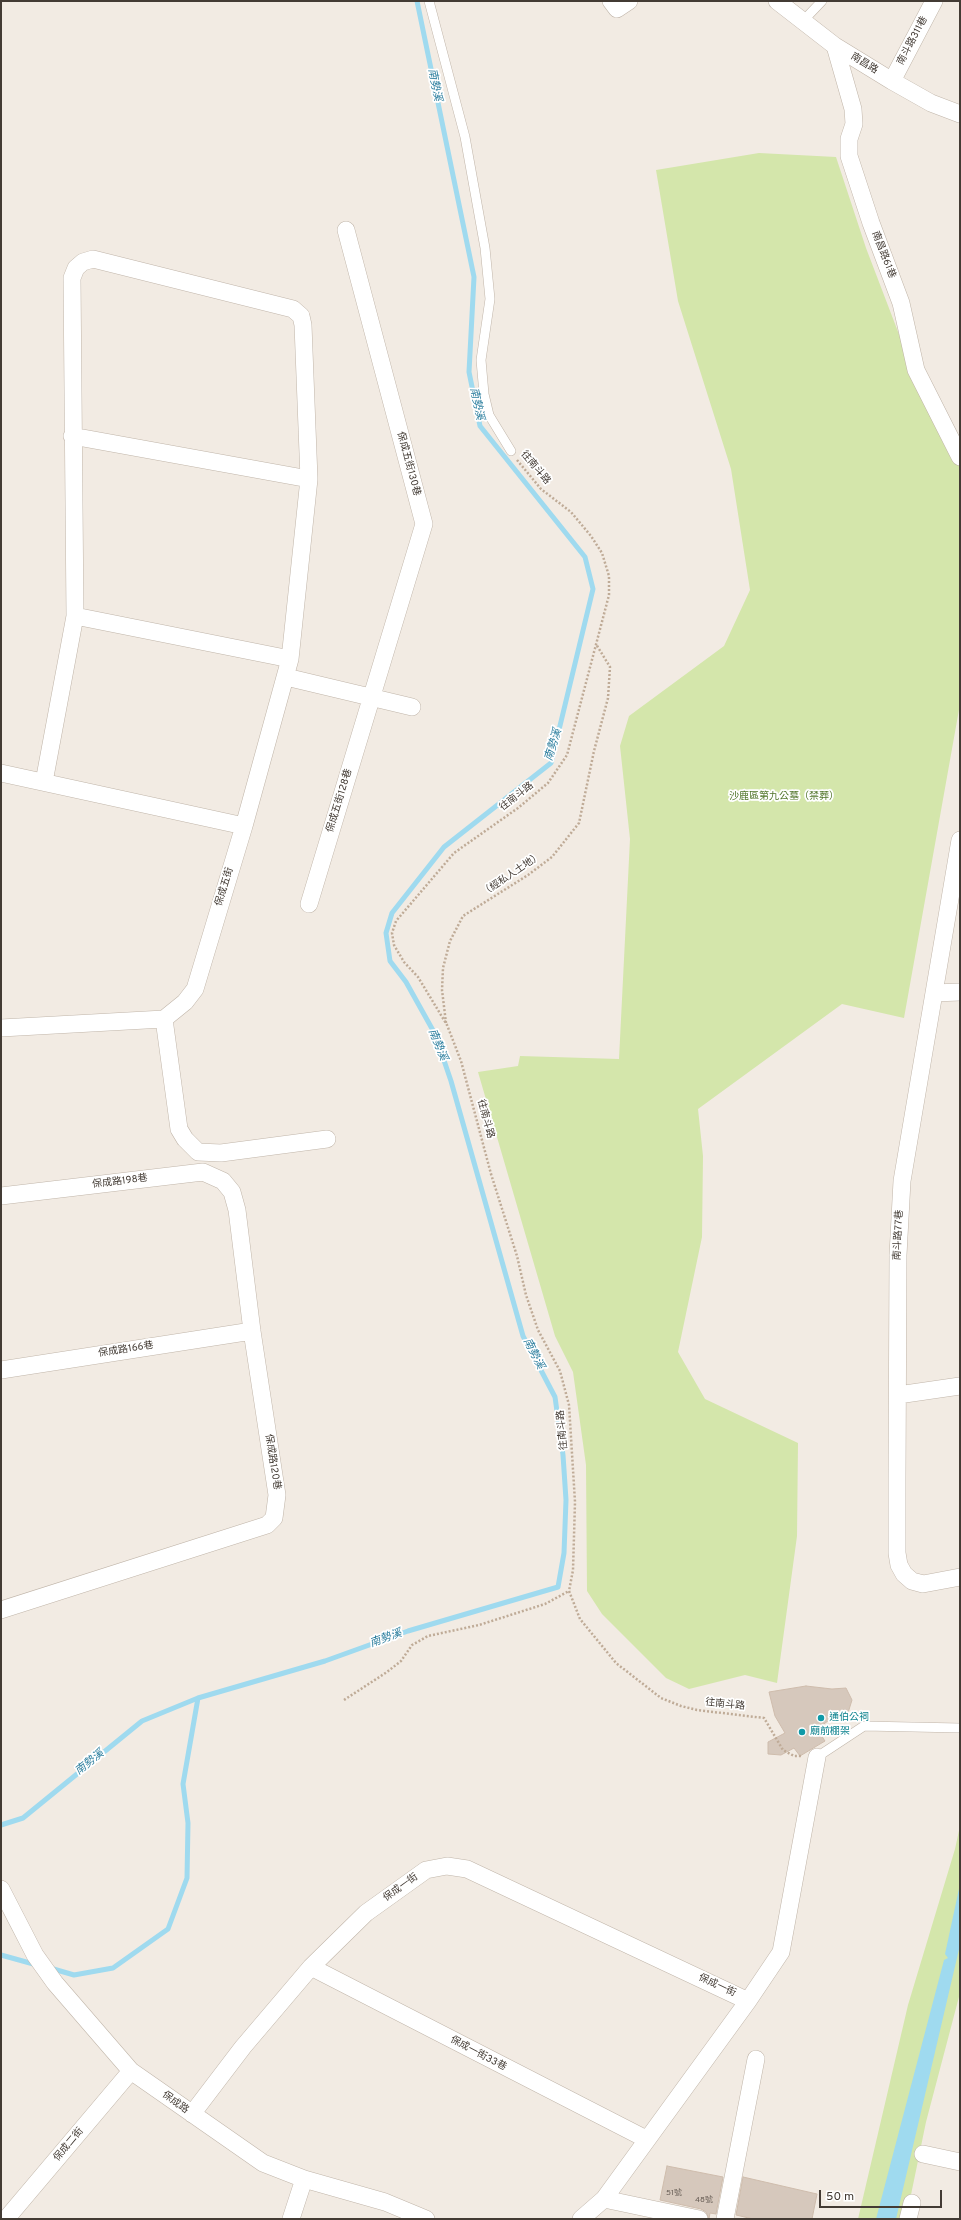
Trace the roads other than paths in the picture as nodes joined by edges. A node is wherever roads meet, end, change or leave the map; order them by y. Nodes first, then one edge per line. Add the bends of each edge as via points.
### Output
1 (429, 1) edge
2 (611, 1) edge
3 (629, 1) edge
4 (777, 1) edge
5 (822, 1) edge
6 (934, 1) edge
7 (802, 22) junction
8 (835, 46) junction
9 (892, 81) junction
10 (960, 114) edge
11 (346, 230) dead end
12 (72, 436) junction
13 (511, 451) road end
14 (960, 457) edge
15 (309, 479) junction
16 (75, 616) junction
17 (290, 659) junction
18 (286, 677) junction
19 (371, 697) junction
20 (412, 707) dead end
21 (1, 773) edge
22 (44, 782) junction
23 (244, 826) junction
24 (960, 840) edge
25 (309, 904) dead end
26 (960, 992) edge
27 (934, 993) junction
28 (164, 1019) junction
29 (1, 1028) edge
30 (327, 1139) dead end
31 (232, 1192) joint
32 (1, 1196) edge
33 (252, 1331) junction
34 (1, 1370) edge
35 (960, 1386) edge
36 (898, 1395) junction
37 (960, 1577) edge
38 (1, 1610) edge
39 (960, 1728) edge
40 (817, 1757) joint
41 (1, 1889) edge
42 (311, 1966) junction
43 (748, 2001) junction
44 (756, 2059) dead end
45 (131, 2071) junction
46 (192, 2114) junction
47 (646, 2139) junction
48 (923, 2154) dead end
49 (960, 2162) edge
50 (304, 2179) junction
51 (604, 2199) junction
52 (6, 2219) edge
53 (291, 2219) edge
54 (426, 2219) edge
55 (581, 2219) edge
56 (700, 2219) edge
57 (725, 2219) edge

1 - 13 lane via 465,137 485,248 490,299 481,360 484,394 489,415
2 - 3 street via 617,9
4 - 7 street, 南昌路
5 - 7 lane
6 - 9 street, 南斗路311巷
7 - 8 street, 南昌路
8 - 9 street, 南昌路
8 - 14 street, 南昌路61巷 via 854,109 849,156 901,303 916,370
9 - 10 street, 南昌路 via 931,103
11 - 19 street, 保成五街130巷 via 424,524
12 - 15 street
12 - 15 street, 保成五街 via 72,278 76,268 83,262 93,259 293,309 301,316
12 - 16 street, 保成五街
15 - 17 street, 保成五街
16 - 17 street
16 - 22 street, 保成五街
17 - 18 street, 保成五街
18 - 19 street
18 - 23 street, 保成五街
19 - 20 street
19 - 25 street, 保成五街128巷
21 - 22 street
22 - 23 street
23 - 28 street, 保成五街 via 194,989 185,1002
24 - 27 street, 南斗路77巷
26 - 27 street
27 - 36 street, 南斗路77巷 via 902,1181 898,1255
28 - 29 street
28 - 30 street via 179,1129 198,1152 221,1153
31 - 32 street, 保成路198巷 via 222,1181 203,1172
31 - 33 street, 保成路120巷 via 237,1210
33 - 34 street, 保成路166巷
33 - 38 street, 保成路120巷 via 277,1495 274,1518 267,1526
35 - 36 street
36 - 37 street, 南斗路77巷 via 899,1565 912,1581 923,1584
39 - 40 lane via 864,1726
40 - 43 street, 保成一街 via 781,1952
41 - 45 street, 保成路 via 35,1955 55,1983
42 - 43 street, 保成一街 via 366,1913 426,1870 447,1866 467,1869
42 - 46 street, 保成一街 via 243,2047
42 - 47 street, 保成一街33巷
43 - 47 street, 保成一街
44 - 57 street
45 - 46 street, 保成路
45 - 52 street, 保成二街
46 - 50 street, 保成路 via 263,2163
47 - 51 street, 保成一街
48 - 49 street
50 - 53 street
50 - 54 street, 保成路 via 384,2202
51 - 55 street, 保成一街
51 - 56 street

